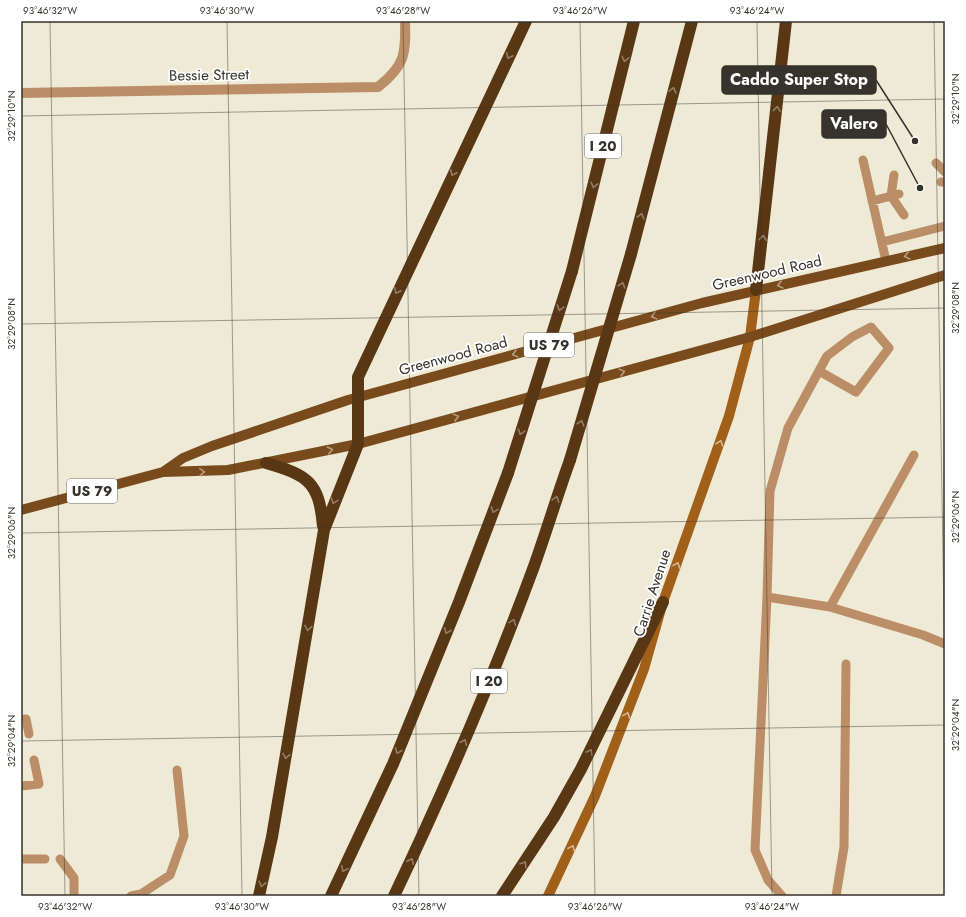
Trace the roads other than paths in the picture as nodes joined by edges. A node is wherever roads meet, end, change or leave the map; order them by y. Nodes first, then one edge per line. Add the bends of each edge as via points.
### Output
1 (405, 21) edge
2 (526, 21) edge
3 (634, 21) edge
4 (692, 21) edge
5 (786, 21) edge
6 (21, 93) edge
7 (863, 160) dead end
8 (936, 163) dead end
9 (945, 172) edge
10 (894, 175) dead end
11 (895, 195) junction
12 (872, 201) junction
13 (904, 215) dead end
14 (945, 226) edge
15 (882, 242) junction
16 (945, 248) edge
17 (886, 261) junction
18 (945, 275) edge
19 (756, 290) junction
20 (750, 337) junction
21 (819, 371) junction
22 (358, 397) junction
23 (358, 444) junction
24 (914, 456) dead end
25 (266, 463) junction
26 (163, 472) junction
27 (21, 510) edge
28 (324, 530) junction
29 (767, 597) junction
30 (663, 602) junction
31 (830, 607) junction
32 (945, 644) edge
33 (846, 664) dead end
34 (21, 720) edge
35 (29, 734) dead end
36 (34, 760) dead end
37 (177, 770) dead end
38 (21, 786) edge
39 (21, 859) edge
40 (45, 859) dead end
41 (60, 859) dead end
42 (74, 896) edge
43 (131, 896) edge
44 (259, 896) edge
45 (331, 896) edge
46 (394, 896) edge
47 (502, 896) edge
48 (548, 896) edge
49 (782, 896) edge
50 (836, 896) edge

1 - 6 street, Bessie Street via 406,45 402,60 393,75 378,87
2 -> 22 highway via 362,364 358,377
3 -> 45 highway, I 20, bridge via 572,271 508,473 393,764
46 -> 4 highway, I 20, bridge via 433,814 500,657 534,568 570,460 631,254
19 -> 5 highway
7 - 12 lane
8 - 9 lane
10 - 11 lane
11 - 12 lane
11 - 13 lane
12 - 15 lane
14 - 15 lane
15 - 17 lane
16 -> 17 main road, Greenwood Road / US 79
17 -> 19 main road, Greenwood Road / US 79
18 - 20 main road, Greenwood Road / US 79
19 - 20 main road, Carrie Avenue
19 -> 22 main road, Greenwood Road / US 79
23 -> 20 main road, Greenwood Road / US 79
30 -> 20 main road, Carrie Avenue via 730,416
21 - 21 lane via 827,356 852,337 871,328 889,348 856,392
21 - 29 lane via 788,428 770,491
22 - 23 highway
22 - 26 main road, Greenwood Road / US 79 via 212,446 183,458
25 -> 23 main road, Greenwood Road / US 79
23 -> 28 highway
24 - 31 lane
26 -> 25 main road, Greenwood Road / US 79 via 228,470
25 - 28 highway via 302,476 318,493
26 - 27 main road, Greenwood Road / US 79
28 -> 44 highway via 272,837
29 - 31 lane
29 - 49 lane via 755,850 768,880
47 -> 30 highway via 554,817 581,770
48 -> 30 main road, Carrie Avenue via 596,796 620,735 644,669
31 - 32 lane
33 - 50 lane via 844,848
34 - 35 lane via 26,719
36 - 38 lane via 39,784
37 - 43 lane via 184,836 170,875 141,894
39 - 40 lane
41 - 42 lane via 74,878

